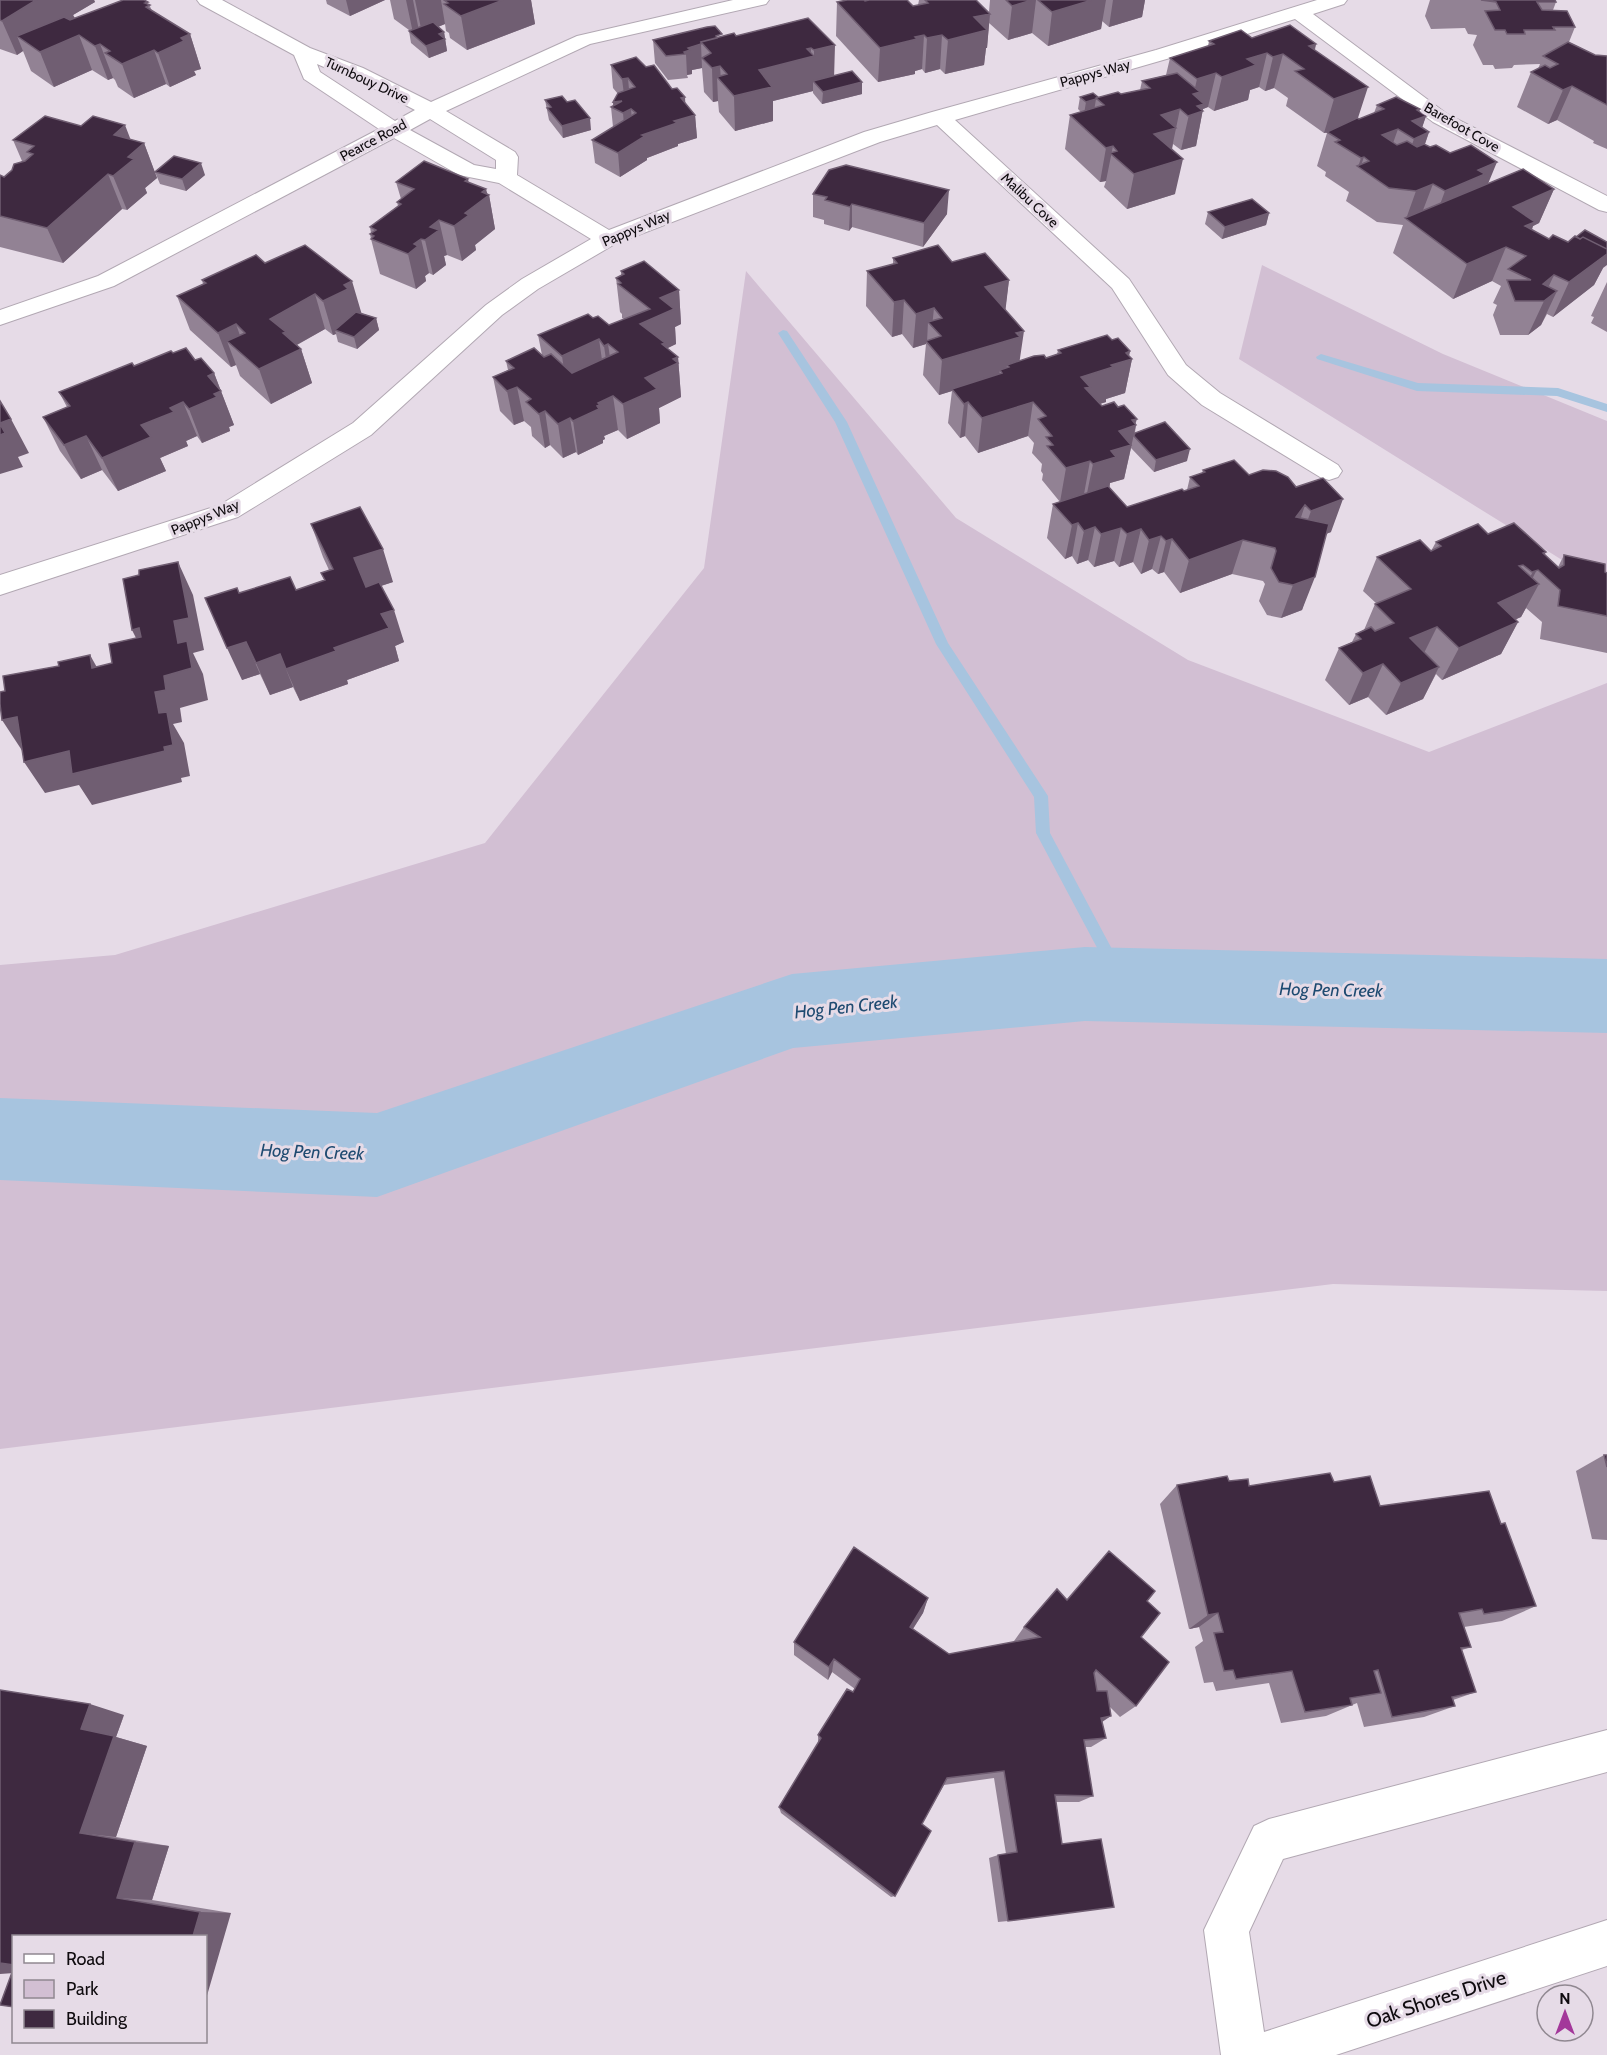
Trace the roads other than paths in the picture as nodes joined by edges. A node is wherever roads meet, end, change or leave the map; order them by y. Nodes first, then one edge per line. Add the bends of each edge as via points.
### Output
1 (207, 0) edge
2 (759, 0) edge
3 (1337, 0) edge
4 (1298, 12) junction
5 (303, 52) junction
6 (431, 110) junction
7 (939, 116) junction
8 (393, 129) junction
9 (506, 178) junction
10 (1607, 205) edge
11 (607, 239) junction
12 (0, 318) edge
13 (1329, 471) dead end
14 (0, 585) edge
15 (1607, 1751) edge
16 (1607, 1943) edge
17 (1244, 2055) edge
18 (1265, 2055) edge

1 - 5 street, Turnbouy Drive
2 - 6 street, Pearce Road via 584,40
3 - 4 street, Pappys Way
4 - 7 street, Pappys Way
4 - 10 street, Barefoot Cove via 1440,118
5 - 6 street, Turnbouy Drive
5 - 8 street, Turnbouy Drive via 311,75
6 - 8 street, Pearce Road
6 - 9 street, Turnbouy Drive via 507,157
7 - 11 street, Pappys Way via 872,137
7 - 13 street, Malibu Cove via 1121,284 1177,370 1211,399
8 - 9 street, Turnbouy Drive via 466,170
8 - 12 street, Pearce Road via 106,281
9 - 11 street, Turnbouy Drive
11 - 14 street, Pappys Way via 494,310 362,429 229,510
15 - 17 street via 1269,1841 1226,1930
16 - 18 street, Oak Shores Drive

